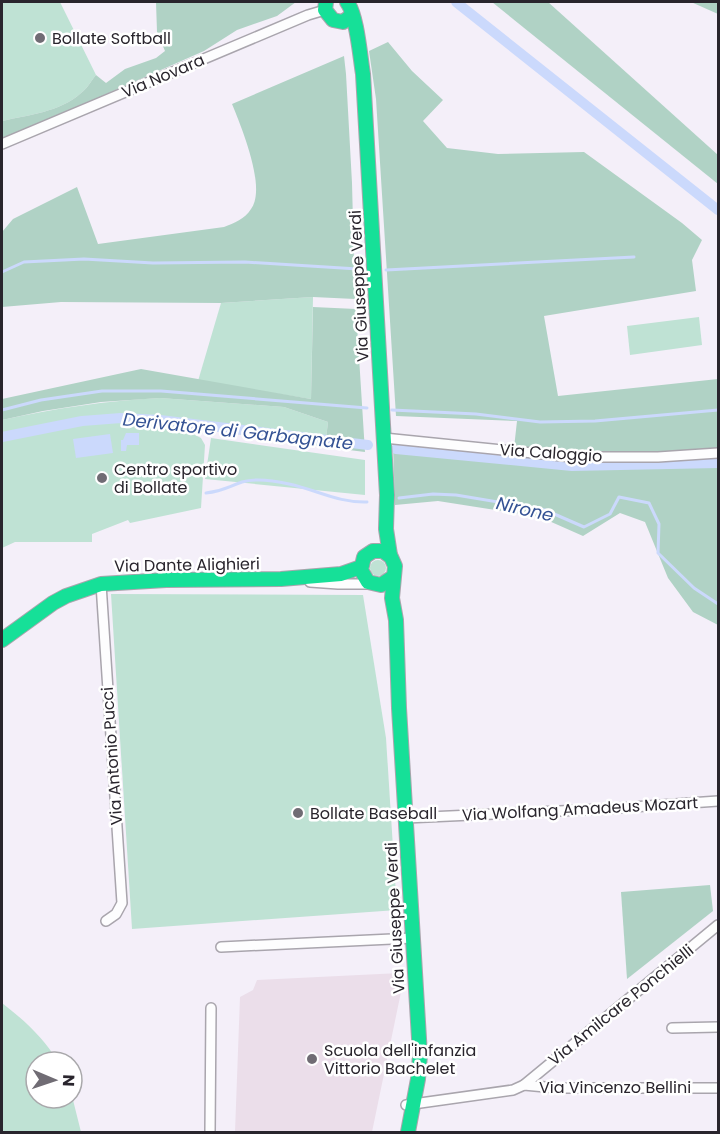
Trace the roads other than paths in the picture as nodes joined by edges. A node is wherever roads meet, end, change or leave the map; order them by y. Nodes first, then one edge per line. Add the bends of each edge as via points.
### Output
1 (346, 2) edge
2 (325, 6) edge
3 (347, 19) junction
4 (2, 144) edge
5 (384, 438) junction
6 (718, 453) edge
7 (386, 513) junction
8 (368, 553) junction
9 (390, 555) junction
10 (361, 567) junction
11 (393, 577) junction
12 (281, 579) junction
13 (101, 584) junction
14 (373, 584) junction
15 (396, 634) junction
16 (2, 640) edge
17 (718, 801) edge
18 (406, 818) junction
19 (106, 921) dead end
20 (718, 925) edge
21 (413, 938) junction
22 (220, 947) dead end
23 (211, 1008) dead end
24 (718, 1027) edge
25 (672, 1028) dead end
26 (524, 1085) junction
27 (718, 1088) edge
28 (410, 1105) junction
29 (210, 1132) edge
30 (401, 1132) edge
31 (408, 1132) edge

1 - 3 street, Via Giuseppe Verdi via 350,6
2 - 3 street via 333,20
2 - 4 street, Via Novara
3 - 5 street, Via Giuseppe Verdi via 354,21 362,57
5 - 6 street, Via Caloggio via 572,457
5 - 7 street, Via Giuseppe Verdi
7 - 8 street, Via Giuseppe Verdi
7 - 9 street, Via Giuseppe Verdi
8 - 9 street via 379,550
8 - 10 street
9 - 11 street via 395,566
10 - 12 street, Via Dante Alighieri via 350,573
10 - 14 street via 364,577
11 - 14 street via 386,583
11 - 15 street, Via Giuseppe Verdi
12 - 13 street, Via Dante Alighieri
12 - 14 street, Via Dante Alighieri
13 - 16 street, Via Dante Alighieri via 53,603
13 - 19 street, Via Antonio Pucci via 122,903
14 - 15 street, Via Giuseppe Verdi via 387,605
15 - 18 street, Via Giuseppe Verdi
17 - 18 street, Via Wolfang Amadeus Mozart
18 - 21 street, Via Giuseppe Verdi
20 - 26 street, Via Amilcare Ponchielli
21 - 22 street
21 - 28 street, Via Giuseppe Verdi via 420,1056
23 - 29 street
24 - 25 street
26 - 27 street, Via Vincenzo Bellini
26 - 28 street, Via Vincenzo Bellini via 513,1090
28 - 30 street, Via Giuseppe Verdi
28 - 31 street, Via Giuseppe Verdi

